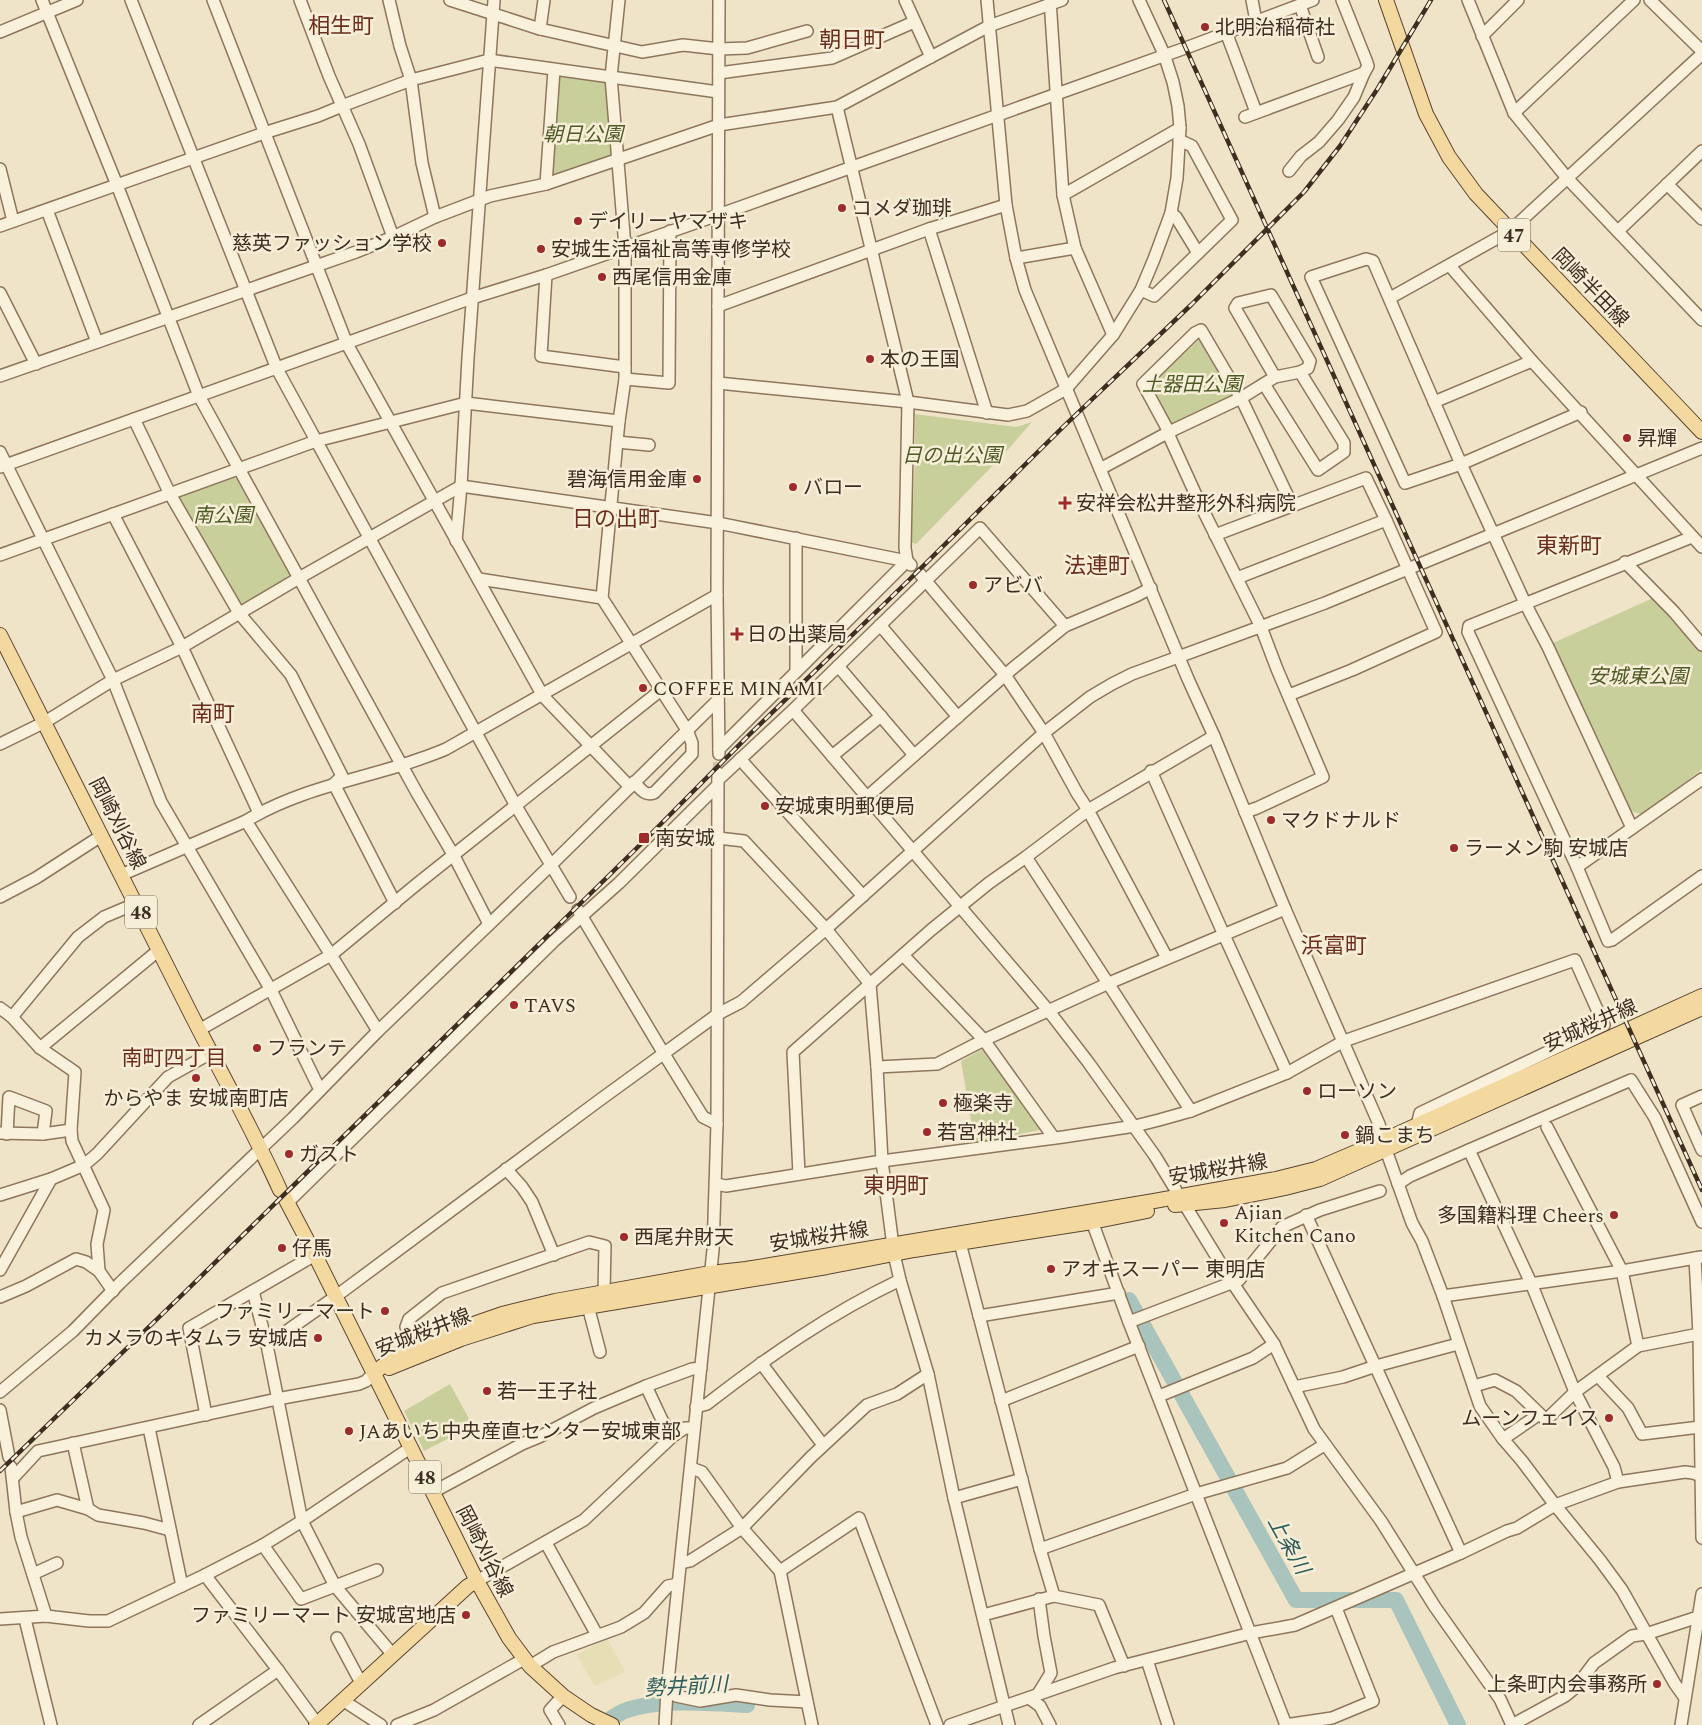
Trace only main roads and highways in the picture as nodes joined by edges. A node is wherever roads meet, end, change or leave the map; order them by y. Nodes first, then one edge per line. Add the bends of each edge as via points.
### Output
1 (1386, 0) edge
2 (1702, 432) edge
3 (0, 635) edge
4 (1702, 996) edge
5 (1702, 1008) edge
6 (1385, 1145) junction
7 (1090, 1217) junction
8 (894, 1249) junction
9 (710, 1279) junction
10 (374, 1373) junction
11 (477, 1581) junction
12 (317, 1725) edge
13 (612, 1725) edge

1 - 2 main road, 岡崎半田線 / 47 via 1426,114 1449,157 1476,194
3 - 10 main road, 岡崎刈谷線 / 48
4 - 6 main road, 安城桜井線 via 1417,1126
5 - 6 main road, 安城桜井線
6 - 7 main road, 安城桜井線 via 1276,1179
7 - 8 main road, 安城桜井線
7 - 8 main road, 安城桜井線 via 960,1243
8 - 9 main road, 安城桜井線 via 746,1269
9 - 10 main road, 安城桜井線 via 533,1316 461,1338
9 - 10 main road, 安城桜井線 via 604,1292 502,1314 419,1345 394,1357
10 - 11 main road, 岡崎刈谷線 / 48
11 - 12 main road
11 - 13 main road, 岡崎刈谷線 / 48 via 509,1638 527,1662 562,1696

